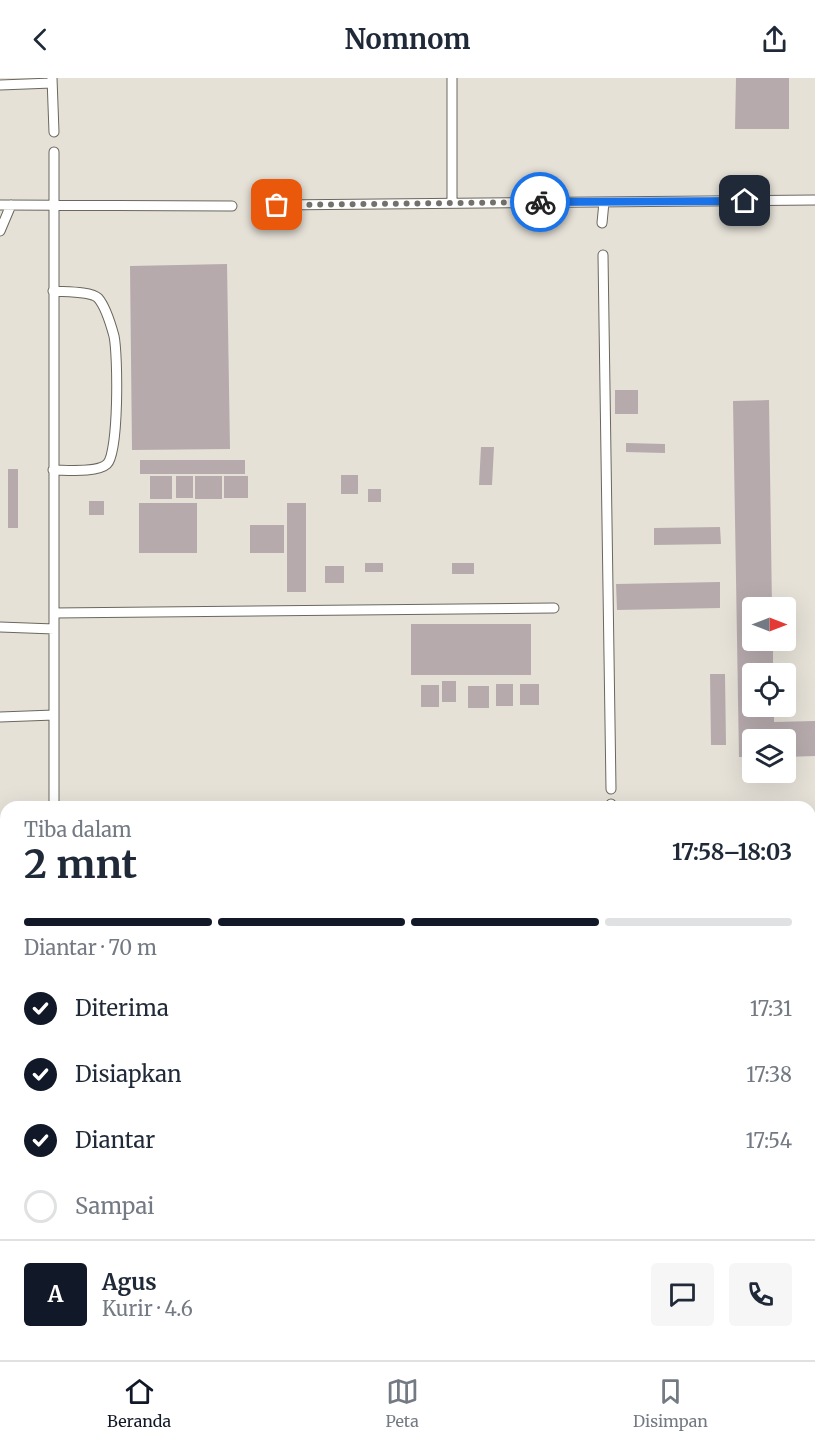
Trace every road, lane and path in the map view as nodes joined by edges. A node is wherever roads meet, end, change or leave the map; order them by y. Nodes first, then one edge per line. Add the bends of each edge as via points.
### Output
1 (452, 78) edge
2 (52, 81) edge
3 (0, 85) edge
4 (54, 132) dead end
5 (54, 152) dead end
6 (815, 200) edge
7 (604, 202) junction
8 (452, 203) junction
9 (0, 205) edge
10 (11, 205) junction
11 (277, 205) dead end
12 (53, 206) junction
13 (232, 206) dead end
14 (602, 223) dead end
15 (0, 231) edge
16 (603, 255) dead end
17 (53, 291) junction
18 (53, 471) junction
19 (554, 608) dead end
20 (54, 613) junction
21 (0, 627) edge
22 (54, 629) junction
23 (54, 715) junction
24 (0, 717) edge
25 (611, 789) dead end
26 (54, 801) edge

1 - 8 lane
2 - 3 lane
2 - 4 lane
5 - 12 lane
6 - 7 lane
7 - 8 lane
7 - 14 lane
8 - 11 lane
9 - 10 lane
10 - 12 lane
10 - 15 lane
12 - 13 lane
12 - 17 lane
16 - 25 lane
17 - 18 lane
17 - 18 lane via 98,298 115,338 116,375 116,425 108,463 97,470
18 - 20 lane
19 - 20 lane
20 - 22 lane
21 - 22 lane
22 - 23 lane
23 - 24 lane
23 - 26 lane

